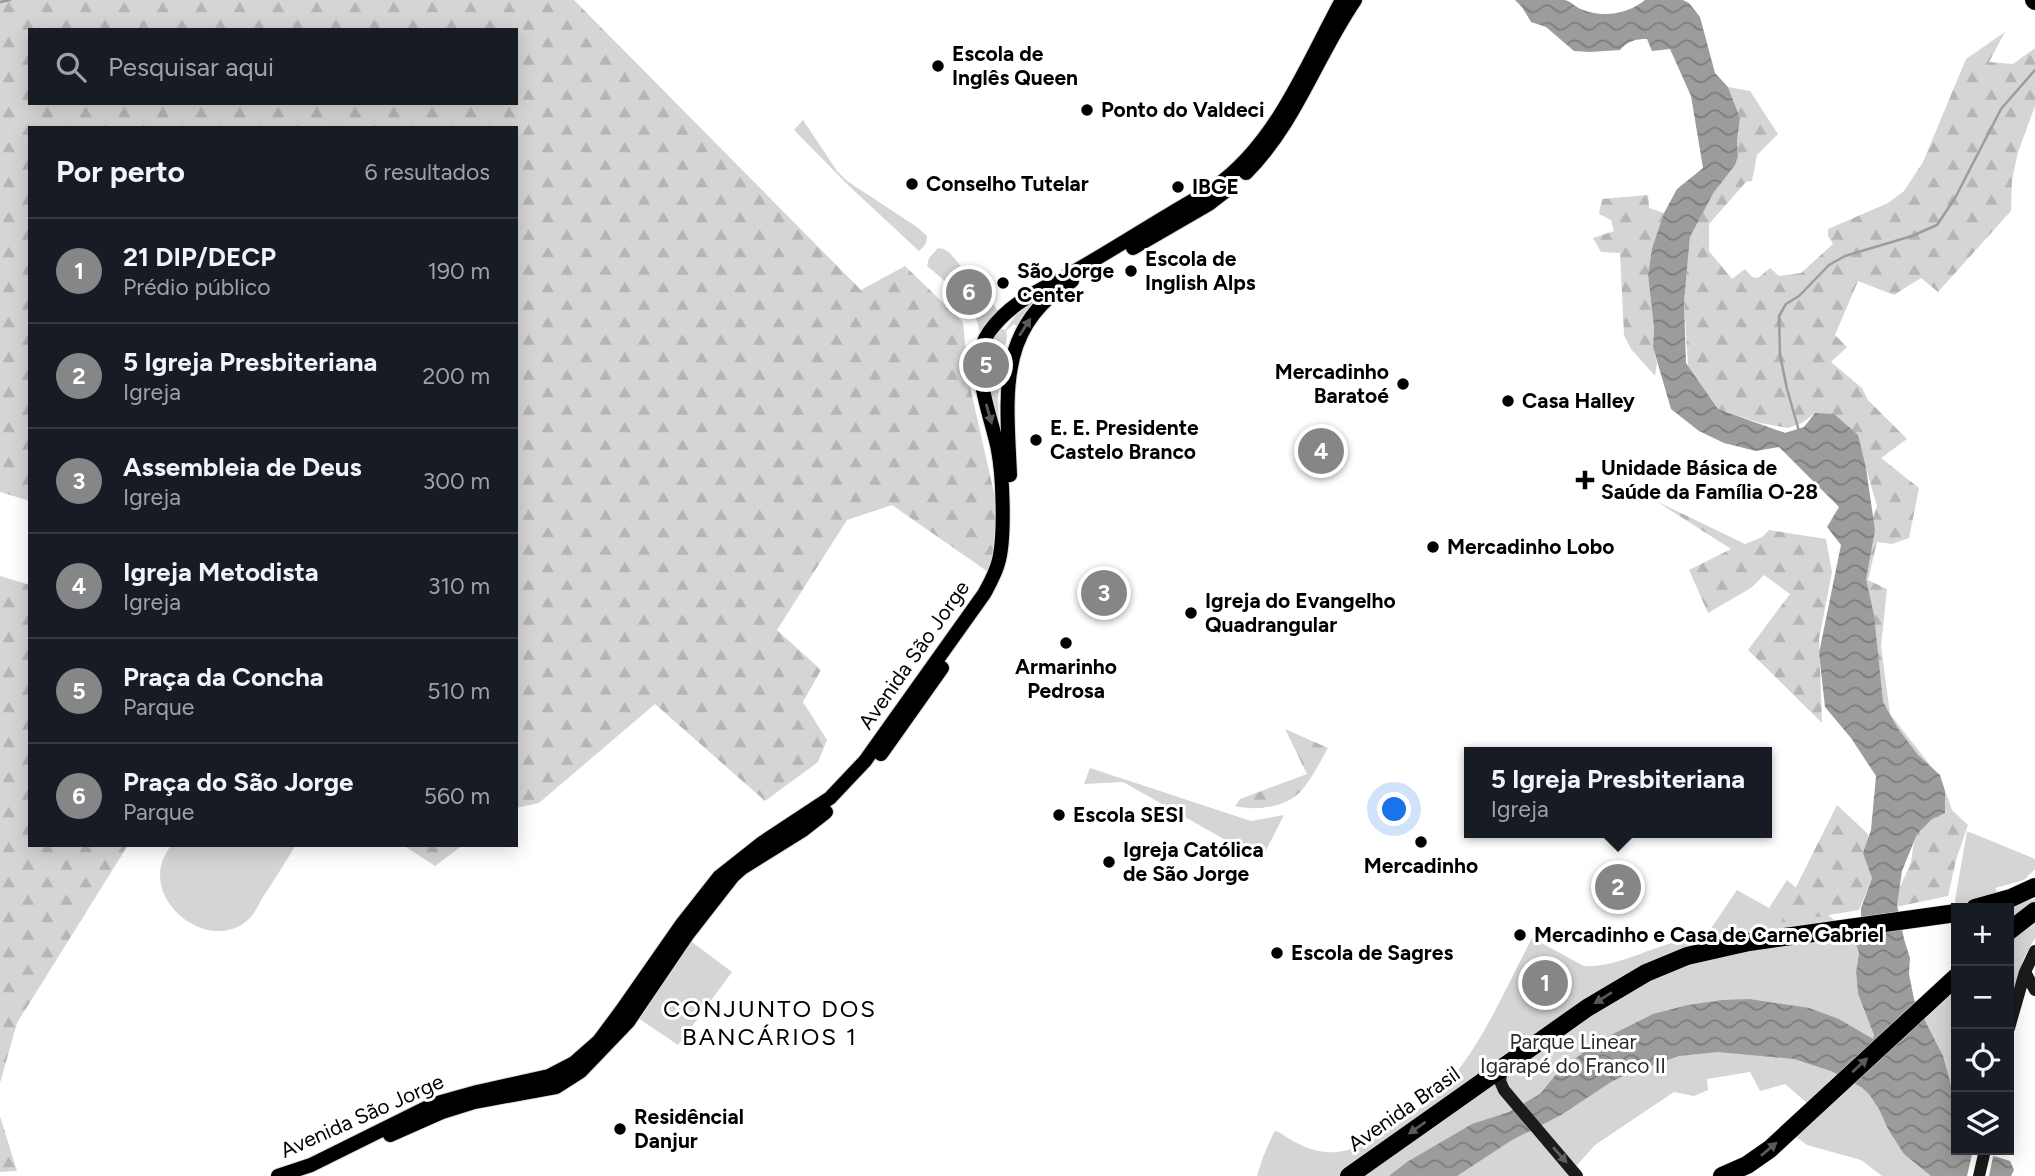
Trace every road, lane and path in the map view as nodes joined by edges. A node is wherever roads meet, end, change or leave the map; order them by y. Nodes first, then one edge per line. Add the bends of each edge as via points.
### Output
1 (1342, 0) edge
2 (1354, 0) edge
3 (2035, 887) edge
4 (1993, 903) edge
5 (2035, 911) edge
6 (1951, 914) edge
7 (2014, 927) edge
8 (2035, 951) edge
9 (2025, 972) junction
10 (1951, 982) edge
11 (2019, 990) junction
12 (2035, 992) edge
13 (2014, 1008) edge
14 (1502, 1068) junction
15 (1984, 1155) edge
16 (278, 1176) edge
17 (307, 1176) edge
18 (1349, 1176) edge
19 (1577, 1176) edge
20 (1722, 1176) edge
21 (1979, 1176) edge

1 -> 16 main road, Avenida São Jorge via 1285,106 1237,169 1109,252 1016,303 987,334 981,382 999,453 998,563 984,594 848,781 719,877 599,1041 574,1063 549,1076 434,1104 311,1165
17 -> 2 main road, Avenida São Jorge via 442,1112 556,1087 581,1071 628,1022 733,876 803,830 864,776 909,718 1006,570 1010,501 1007,393 1020,333 1050,296 1068,283 1209,204 1234,184 1290,118
3 - 4 highway
5 - 7 highway
6 -> 14 highway, Avenida Brasil via 1783,937 1687,957 1606,995
8 - 9 street
9 - 11 street
9 - 12 street
20 -> 10 highway via 1764,1154
11 - 12 street
11 - 13 street
14 -> 18 highway, Avenida Brasil
14 -> 19 street via 1500,1081 1509,1096
15 - 21 street

